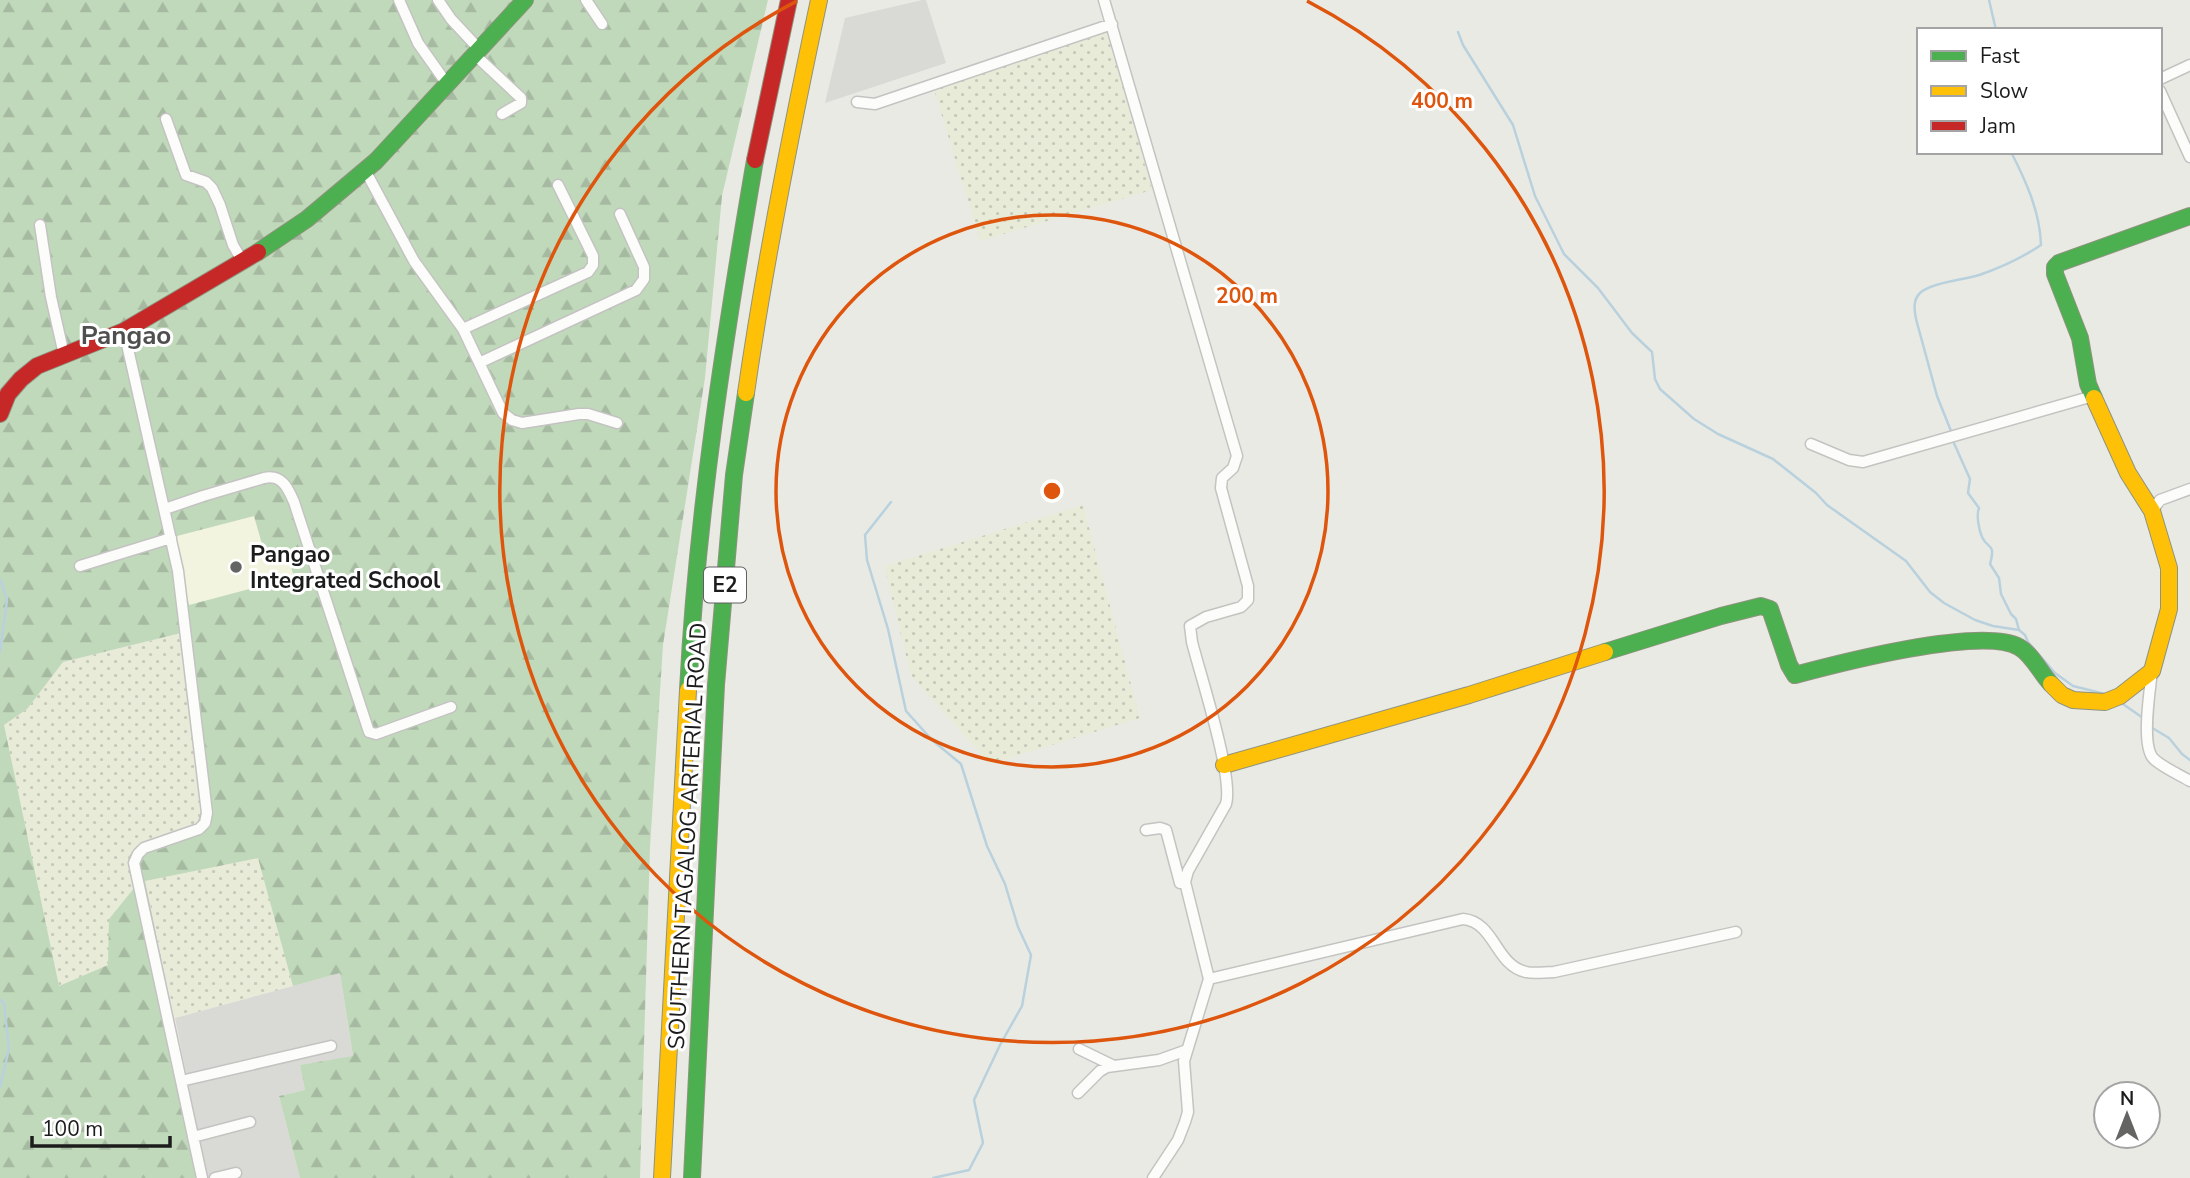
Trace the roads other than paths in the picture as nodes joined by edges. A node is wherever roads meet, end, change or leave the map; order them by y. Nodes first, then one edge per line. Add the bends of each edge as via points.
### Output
1 (400, 0) edge
2 (438, 0) edge
3 (525, 0) edge
4 (586, 0) edge
5 (789, 0) edge
6 (819, 0) edge
7 (1104, 0) edge
8 (602, 24) dead end
9 (1112, 24) junction
10 (477, 52) junction
11 (2190, 65) edge
12 (2162, 78) edge
13 (447, 84) junction
14 (2162, 94) edge
15 (857, 102) dead end
16 (502, 114) dead end
17 (166, 119) dead end
18 (2190, 157) edge
19 (365, 170) junction
20 (558, 185) dead end
21 (620, 214) dead end
22 (2190, 216) edge
23 (40, 225) dead end
24 (243, 262) junction
25 (463, 329) junction
26 (124, 331) junction
27 (64, 355) junction
28 (479, 363) junction
29 (2093, 396) junction
30 (0, 414) edge
31 (617, 423) dead end
32 (1811, 444) dead end
33 (2190, 489) edge
34 (165, 509) junction
35 (2152, 511) junction
36 (171, 537) junction
37 (80, 566) dead end
38 (2151, 671) junction
39 (451, 707) dead end
40 (1224, 765) junction
41 (2190, 781) edge
42 (1146, 831) dead end
43 (1185, 882) junction
44 (1736, 932) dead end
45 (1209, 979) junction
46 (331, 1046) dead end
47 (1079, 1049) dead end
48 (1187, 1050) junction
49 (1115, 1067) junction
50 (181, 1081) junction
51 (1078, 1093) dead end
52 (250, 1122) dead end
53 (193, 1137) junction
54 (236, 1173) dead end
55 (202, 1178) edge
56 (215, 1178) edge
57 (662, 1178) edge
58 (692, 1178) edge
59 (1153, 1178) edge

1 - 13 street via 418,43
2 - 10 street
3 - 10 main road
4 - 8 street
5 - 57 main road, SOUTHERN TAGALOG ARTERIAL ROAD / E2 via 734,275 706,474 688,683
6 - 58 main road, SOUTHERN TAGALOG ARTERIAL ROAD / E2 via 786,152 734,475 716,685
7 - 9 street
9 - 15 street via 875,104
9 - 40 street via 1237,456 1222,478 1222,488 1248,600 1241,607 1190,626
10 - 13 main road
10 - 16 street via 521,98 522,103
11 - 12 street
13 - 19 main road
14 - 18 street
17 - 24 street via 186,175 212,188
19 - 24 main road via 307,219
19 - 25 street via 414,261
20 - 25 street via 593,256 593,265 588,272
21 - 28 street via 644,267 644,279 636,290
22 - 29 main road via 2055,267 2080,338
23 - 27 street
24 - 26 main road
25 - 28 street
26 - 27 main road
26 - 34 street
27 - 30 main road via 37,366 21,379
28 - 31 street via 503,413 512,420 522,423 588,414
29 - 32 street via 1859,463
29 - 35 main road via 2128,473
33 - 35 street via 2160,500
34 - 36 street
34 - 39 street via 271,476 279,478 294,502 369,732 376,734
35 - 38 main road via 2169,568 2169,604
36 - 37 street
36 - 50 street via 207,813 199,829 144,849 134,863
38 - 40 main road via 2113,699 2073,700 2062,695 2019,647 1984,640 1864,657 1794,675 1770,609 1761,606
38 - 41 street via 2149,749 2153,758
40 - 43 street via 1226,804
42 - 43 street via 1166,830 1180,883
43 - 45 street
44 - 45 street via 1554,972 1525,972 1505,959 1481,925 1463,919
45 - 48 street
46 - 50 street
47 - 49 street
48 - 49 street
48 - 59 street via 1188,1112 1178,1140
49 - 51 street via 1100,1071
50 - 53 street
52 - 53 street
53 - 55 street
54 - 56 street

